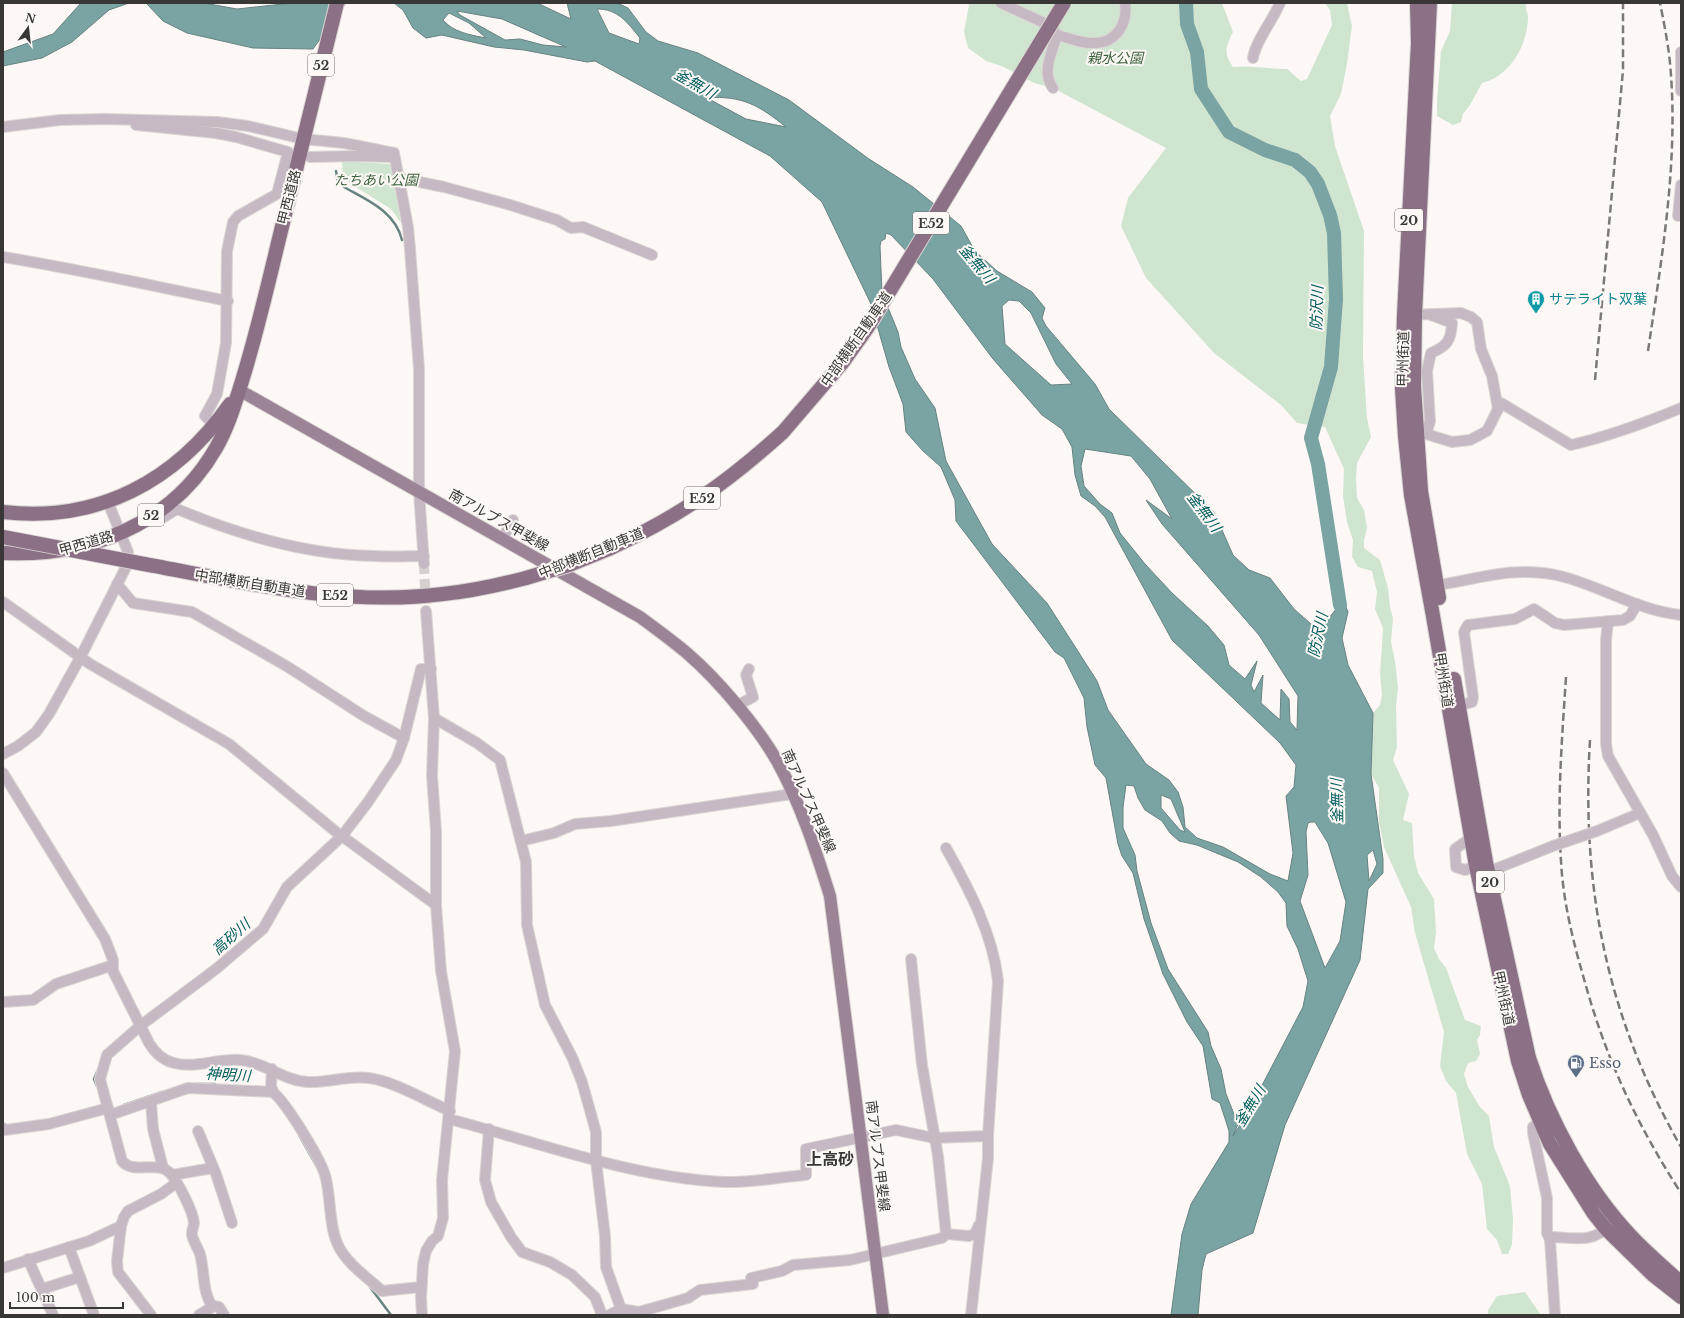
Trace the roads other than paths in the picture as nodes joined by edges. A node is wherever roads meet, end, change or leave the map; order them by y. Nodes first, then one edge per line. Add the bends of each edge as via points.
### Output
1 (336, 3) edge
2 (1001, 3) edge
3 (1064, 3) edge
4 (1125, 3) edge
5 (1280, 3) edge
6 (1417, 3) edge
7 (1430, 3) edge
8 (1057, 35) junction
9 (1681, 52) edge
10 (1253, 58) dead end
11 (1053, 88) dead end
12 (1681, 91) edge
13 (115, 119) junction
14 (3, 127) edge
15 (304, 133) junction
16 (310, 157) dead end
17 (395, 158) junction
18 (400, 178) junction
19 (1681, 185) edge
20 (1681, 215) edge
21 (652, 255) dead end
22 (3, 257) edge
23 (228, 301) junction
24 (1416, 314) junction
25 (239, 390) junction
26 (1681, 408) edge
27 (1498, 409) junction
28 (215, 426) junction
29 (1421, 434) junction
30 (419, 492) junction
31 (108, 502) junction
32 (3, 512) edge
33 (155, 513) junction
34 (513, 520) dead end
35 (120, 533) junction
36 (3, 537) edge
37 (502, 539) junction
38 (3, 553) edge
39 (117, 584) junction
40 (1432, 586) junction
41 (3, 602) edge
42 (1637, 604) junction
43 (426, 610) tunnel mouth
44 (1681, 616) edge
45 (1608, 621) junction
46 (80, 658) junction
47 (431, 668) junction
48 (749, 669) dead end
49 (736, 706) junction
50 (1458, 706) junction
51 (434, 718) junction
52 (404, 738) junction
53 (3, 754) edge
54 (3, 772) edge
55 (792, 794) junction
56 (1640, 813) junction
57 (342, 836) junction
58 (1470, 836) junction
59 (521, 841) junction
60 (946, 848) dead end
61 (1483, 867) junction
62 (1681, 887) edge
63 (436, 905) junction
64 (910, 959) dead end
65 (113, 965) junction
66 (3, 1002) edge
67 (140, 1026) junction
68 (272, 1069) junction
69 (273, 1092) junction
70 (151, 1102) junction
71 (109, 1112) junction
72 (450, 1115) junction
73 (1540, 1122) junction
74 (3, 1128) edge
75 (489, 1129) junction
76 (198, 1130) dead end
77 (988, 1136) junction
78 (934, 1138) junction
79 (861, 1139) junction
80 (596, 1161) junction
81 (163, 1168) junction
82 (213, 1168) junction
83 (174, 1179) junction
84 (984, 1196) junction
85 (1615, 1217) junction
86 (232, 1222) dead end
87 (121, 1226) junction
88 (1606, 1229) junction
89 (946, 1234) junction
90 (1550, 1240) junction
91 (69, 1247) junction
92 (875, 1254) junction
93 (28, 1260) junction
94 (3, 1268) edge
95 (80, 1277) junction
96 (1681, 1283) edge
97 (421, 1287) junction
98 (42, 1289) junction
99 (1681, 1297) edge
100 (212, 1307) junction
101 (620, 1309) junction
102 (53, 1315) edge
103 (94, 1315) edge
104 (151, 1315) edge
105 (199, 1315) edge
106 (224, 1315) edge
107 (422, 1315) edge
108 (602, 1315) edge
109 (609, 1315) edge
110 (883, 1315) edge
111 (971, 1315) edge
112 (1555, 1315) edge

1 - 15 highway, 甲西道路 / 52
2 - 8 street via 1051,26
3 - 36 highway, 中部横断自動車道 / E52, bridge via 868,326 843,362 783,432 749,463 711,492 648,530 569,565 526,578 484,588 400,597 362,597 282,589
4 - 8 street via 1126,11 1121,29 1116,36 1104,42 1086,43
5 - 10 street via 1274,19 1254,49
6 - 24 highway, 甲州街道 / 20
7 - 24 highway, 甲州街道 / 20
8 - 11 street via 1046,72 1048,82
9 - 12 street
13 - 14 street via 60,120
13 - 15 street via 217,122
13 - 23 street via 150,128 229,136 288,152 277,194 238,216 233,222 227,251
15 - 17 street via 394,153
15 - 25 highway, 甲西道路 / 52 via 257,330
16 - 17 street
17 - 18 street
18 - 21 street via 507,204 558,220 571,228 583,227
18 - 30 street via 408,227 419,369
19 - 20 street via 1678,216
22 - 23 street via 70,267 109,278
23 - 28 street via 226,343 217,394 205,416
24 - 27 street via 1461,313 1477,322 1481,349 1492,376
24 - 29 highway, 甲州街道 / 20 via 1414,387
24 - 29 street via 1452,323 1452,335 1444,347 1432,353 1427,371 1430,421
24 - 40 highway, 甲州街道 / 20 via 1402,388 1411,495
25 - 28 highway, 甲西道路 / 52
25 - 30 main road, 南アルプス甲斐線
25 - 33 highway, 甲西道路 / 52 via 226,430 216,448 188,484
26 - 27 street via 1637,427 1572,445 1501,403
27 - 29 street via 1487,431 1470,440 1452,442
28 - 31 highway, 甲西道路 / 52 via 180,460 156,477
29 - 40 highway, 甲州街道 / 20 via 1422,491
30 - 33 street via 424,560 311,550 215,525 177,509 164,517
30 - 37 main road, 南アルプス甲斐線
31 - 32 highway, 甲西道路 / 52 via 81,510 52,514 25,515
31 - 35 street
33 - 35 highway, 甲西道路 / 52
34 - 37 street
35 - 38 highway, 甲西道路 / 52 via 100,542 54,552
35 - 39 street via 128,552 128,559
37 - 49 main road, 南アルプス甲斐線 via 640,617 709,674
39 - 46 street
39 - 52 street via 133,603 192,612
40 - 42 street via 1501,572 1530,572 1559,576 1590,585
40 - 50 highway, 甲州街道 / 20
40 - 58 highway, 甲州街道 / 20
41 - 46 street
42 - 44 street via 1658,612
42 - 45 street via 1630,616 1624,620
43 - 47 street
45 - 50 street via 1564,625 1555,623 1534,609 1515,619 1468,625 1464,632 1473,697 1472,702
45 - 56 street via 1606,750
46 - 53 street via 36,732
46 - 57 street via 220,738
47 - 51 street
47 - 52 street via 421,669
48 - 49 street via 746,675 753,697
49 - 55 main road, 南アルプス甲斐線 via 777,761
50 - 61 highway, 甲州街道 / 20
51 - 59 street via 500,760
51 - 63 street via 432,776 436,831
52 - 57 street via 396,760
54 - 65 street via 106,939
55 - 59 street via 611,822 575,824 554,833
55 - 79 main road, 南アルプス甲斐線 via 815,847 830,896
56 - 61 street, bridge via 1597,831
56 - 62 street via 1653,834 1672,876
57 - 63 street
57 - 67 street via 287,887 262,929 216,969
58 - 61 highway, 甲州街道 / 20
58 - 61 street via 1455,850 1456,867 1465,870
59 - 80 street via 526,862 527,925 545,1005 582,1082 596,1132
60 - 77 street via 982,919 996,971 997,994
61 - 73 highway, 甲州街道 / 20 via 1518,1061
61 - 85 highway, 甲州街道 / 20 via 1529,1058 1539,1089 1581,1170
63 - 72 street via 441,971 454,1051
64 - 78 street via 922,1065
65 - 66 street via 56,984 33,1000
65 - 67 street via 113,971
67 - 68 street via 155,1054 173,1063 183,1065 241,1060
67 - 71 street via 107,1055 100,1079
68 - 69 street
68 - 72 street via 298,1081 309,1082 367,1077
69 - 70 street via 188,1088
69 - 97 street via 295,1120 326,1177 335,1238 343,1254 382,1291
70 - 71 street
70 - 81 street via 153,1129
71 - 74 street via 49,1124 6,1130
71 - 81 street via 125,1165
72 - 75 street
72 - 97 street via 442,1180 442,1226 438,1236 426,1251
73 - 88 highway, 甲州街道 / 20 via 1550,1144
73 - 90 street via 1533,1127 1533,1133 1547,1198 1547,1233
75 - 80 street
75 - 108 street via 485,1180 491,1202 511,1237 522,1252 550,1262 572,1275 595,1297
76 - 82 street
77 - 78 street
77 - 84 street
78 - 79 street via 896,1130
78 - 89 street
79 - 80 street via 806,1149 806,1175 725,1182 687,1179
79 - 92 main road, 南アルプス甲斐線
80 - 101 street via 606,1267
81 - 83 street
82 - 83 street
82 - 86 street
83 - 87 street via 161,1194 128,1211
83 - 100 street via 194,1223 192,1235 201,1256 205,1271 205,1288
84 - 89 street via 979,1227 975,1234
84 - 111 street
85 - 88 street
85 - 96 highway, 甲州街道 / 20 via 1632,1237
87 - 91 street
87 - 104 street via 118,1272
88 - 90 street via 1591,1238 1553,1237
88 - 99 highway, 甲州街道 / 20 via 1653,1275
89 - 92 street via 942,1238
90 - 112 street
91 - 93 street
91 - 95 street
92 - 101 street via 850,1260 793,1265 752,1281 700,1290 688,1298 639,1312
92 - 110 main road, 南アルプス甲斐線
93 - 94 street
93 - 98 street
95 - 98 street
95 - 103 street
97 - 107 street
98 - 102 street
100 - 105 street
100 - 106 street via 219,1308
101 - 109 street

